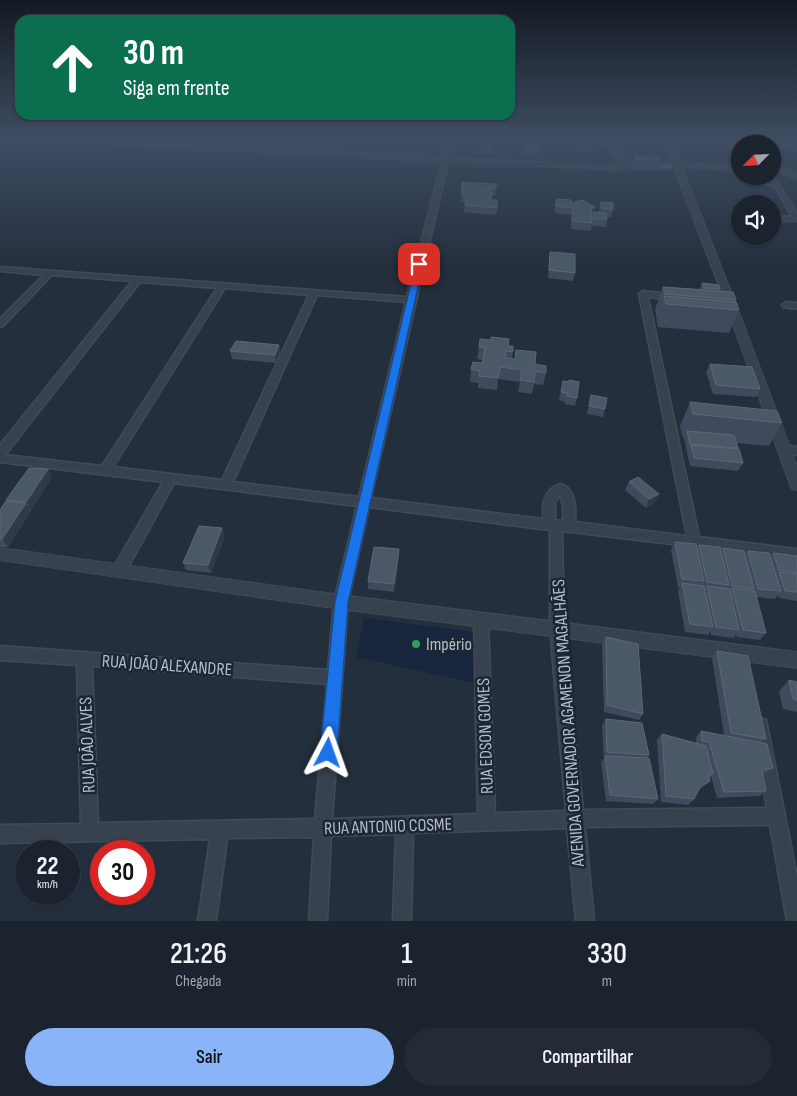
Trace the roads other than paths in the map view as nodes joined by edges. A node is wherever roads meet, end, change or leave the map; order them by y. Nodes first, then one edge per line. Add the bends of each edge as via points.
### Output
1 (439, 182) edge
2 (684, 182) edge
3 (773, 185) edge
4 (778, 187) joint
5 (781, 218) edge
6 (797, 219) edge
7 (0, 269) edge
8 (50, 273) junction
9 (137, 280) junction
10 (222, 287) junction
11 (314, 293) junction
12 (682, 298) edge
13 (411, 300) junction
14 (786, 305) dead end
15 (797, 306) edge
16 (0, 324) edge
17 (784, 449) junction
18 (797, 451) edge
19 (0, 453) edge
20 (0, 458) edge
21 (105, 470) junction
22 (171, 478) junction
23 (226, 485) junction
24 (797, 485) edge
25 (365, 502) junction
26 (558, 525) junction
27 (694, 541) junction
28 (0, 554) edge
29 (797, 554) edge
30 (119, 571) junction
31 (341, 602) junction
32 (481, 620) junction
33 (557, 629) junction
34 (0, 653) edge
35 (748, 653) junction
36 (84, 659) junction
37 (797, 660) edge
38 (751, 672) edge
39 (334, 677) junction
40 (758, 711) edge
41 (776, 816) junction
42 (574, 819) junction
43 (488, 823) junction
44 (405, 826) junction
45 (323, 828) junction
46 (220, 829) junction
47 (90, 831) junction
48 (0, 834) edge
49 (207, 921) edge
50 (318, 921) edge
51 (402, 921) edge
52 (585, 921) edge
53 (796, 921) edge

1 - 13 street
2 - 17 street via 725,301
3 - 4 street
4 - 6 street
5 - 6 street
7 - 8 street
8 - 9 street
8 - 16 street
9 - 10 street
9 - 19 street
10 - 11 street
10 - 21 street
11 - 13 street
11 - 23 street
12 - 27 street via 643,294
13 - 25 street
14 - 15 street
17 - 18 street
17 - 24 street
20 - 21 street
21 - 22 street
22 - 23 street
22 - 30 street
23 - 25 street
25 - 26 street
25 - 31 street
26 - 27 street
26 - 33 street, AVENIDA GOVERNADOR AGAMENON MAGALHÃES
27 - 29 street
28 - 30 street
30 - 31 street
31 - 32 street
31 - 39 street
32 - 33 street
32 - 43 street, RUA EDSON GOMES
33 - 35 street
33 - 42 street, AVENIDA GOVERNADOR AGAMENON MAGALHÃES
34 - 36 street, RUA JOÃO ALEXANDRE
35 - 37 street
35 - 38 street
36 - 39 street, RUA JOÃO ALEXANDRE
36 - 47 street, RUA JOÃO ALVES
39 - 45 street
40 - 41 street
41 - 42 street, RUA ANTONIO COSME
41 - 53 street
42 - 43 street, RUA ANTONIO COSME
42 - 52 street, AVENIDA GOVERNADOR AGAMENON MAGALHÃES
43 - 44 street, RUA ANTONIO COSME
44 - 45 street, RUA ANTONIO COSME
44 - 51 street
45 - 46 street, RUA ANTONIO COSME
45 - 50 street
46 - 47 street, RUA ANTONIO COSME
46 - 49 street
47 - 48 street, RUA ANTONIO COSME

